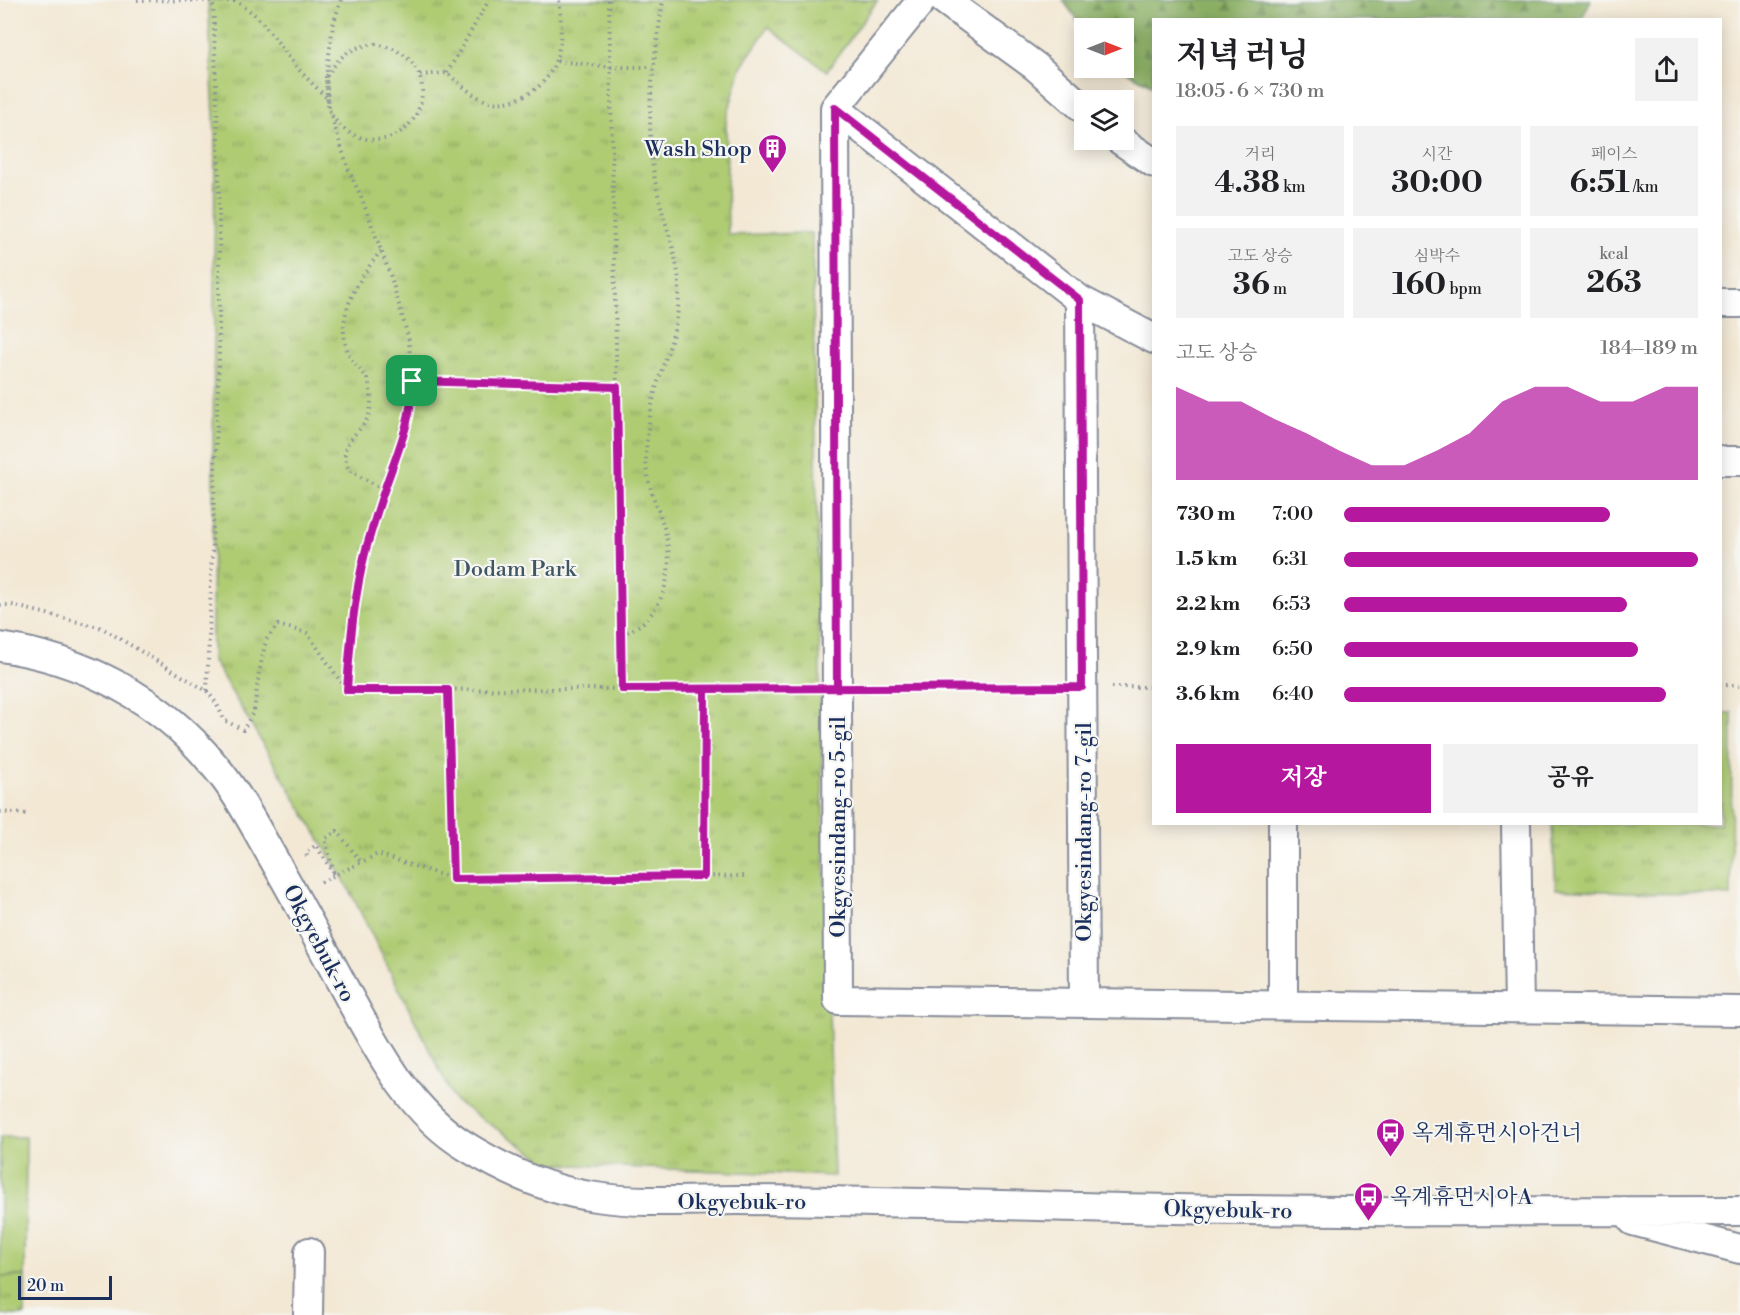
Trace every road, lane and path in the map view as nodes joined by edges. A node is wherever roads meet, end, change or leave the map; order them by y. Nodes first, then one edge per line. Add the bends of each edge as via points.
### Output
1 (138, 0) edge
2 (213, 0) edge
3 (341, 0) edge
4 (489, 0) edge
5 (559, 0) edge
6 (609, 0) edge
7 (663, 0) edge
8 (922, 0) edge
9 (944, 0) edge
10 (234, 1) edge
11 (557, 61) junction
12 (611, 67) junction
13 (653, 67) junction
14 (447, 73) junction
15 (420, 75) junction
16 (326, 77) junction
17 (328, 99) junction
18 (1074, 100) edge
19 (835, 108) junction
20 (329, 109) junction
21 (1134, 149) edge
22 (1152, 162) edge
23 (381, 251) junction
24 (1080, 300) junction
25 (1722, 303) edge
26 (1740, 303) edge
27 (1152, 338) edge
28 (412, 381) junction
29 (617, 387) junction
30 (1722, 461) edge
31 (1740, 461) edge
32 (384, 490) junction
33 (0, 605) edge
34 (621, 635) junction
35 (0, 647) edge
36 (1740, 685) edge
37 (1722, 686) edge
38 (1082, 687) junction
39 (1152, 687) edge
40 (837, 688) junction
41 (622, 689) junction
42 (705, 689) junction
43 (347, 690) junction
44 (448, 690) junction
45 (207, 691) junction
46 (0, 812) edge
47 (28, 814) dead end
48 (1283, 825) edge
49 (1516, 825) edge
50 (362, 863) junction
51 (334, 875) junction
52 (704, 876) junction
53 (748, 876) dead end
54 (453, 879) junction
55 (304, 889) junction
56 (1084, 1003) junction
57 (1283, 1005) junction
58 (1519, 1008) junction
59 (1740, 1011) edge
60 (1593, 1211) junction
61 (1740, 1211) edge
62 (1740, 1249) edge
63 (309, 1252) dead end
64 (308, 1315) edge

1 - 10 path, bridge
2 - 45 path via 219,168 219,362
3 - 16 path via 333,25
4 - 14 path
5 - 11 path via 562,25
6 - 12 path
7 - 13 path
8 - 19 street
9 - 18 street via 1035,66
10 - 17 path via 261,21
11 - 12 path
11 - 14 path via 540,87 505,104 481,99
12 - 13 path
12 - 29 path
13 - 34 path via 649,100 656,184 679,284 678,318 653,401 646,460 651,496 670,555 669,578 647,620
14 - 15 path
15 - 16 path via 403,53 375,44 345,53
15 - 20 path via 422,95 418,111 410,125 396,135 365,140 337,123
16 - 17 path
17 - 20 path
19 - 24 street
19 - 40 street, Okgyesindang-ro 5-gil
20 - 23 path
21 - 22 street
23 - 28 path via 409,340
23 - 32 path via 366,270 346,311 345,348 366,376 370,412 344,453 349,470
24 - 27 street
24 - 38 street, Okgyesindang-ro 7-gil
25 - 26 street
28 - 29 path
28 - 32 path via 404,435
29 - 34 path
30 - 31 street
32 - 43 path via 355,597
33 - 45 path via 102,628
34 - 41 path
35 - 55 street, Okgyebuk-ro via 74,664 157,709 213,763
36 - 37 path
38 - 39 path
38 - 40 path
38 - 56 street, Okgyesindang-ro 7-gil
40 - 42 path
40 - 56 street, Okgyesindang-ro 5-gil via 838,1000
41 - 42 path
41 - 44 path
42 - 52 path
43 - 44 path
43 - 45 path via 306,633 278,625 266,640 254,711 243,730 224,720
44 - 54 path
46 - 47 path
48 - 57 street
49 - 58 street
50 - 51 path
50 - 51 path via 337,831 325,839
50 - 54 path via 378,854
51 - 55 path
51 - 55 path via 316,845 306,853
52 - 53 path
52 - 54 path
55 - 60 street, Okgyebuk-ro via 360,1017 402,1087 432,1120 463,1145 516,1174 564,1192 634,1200
56 - 57 street
57 - 58 street
58 - 59 street
60 - 61 street, Okgyebuk-ro
60 - 62 street
63 - 64 street

